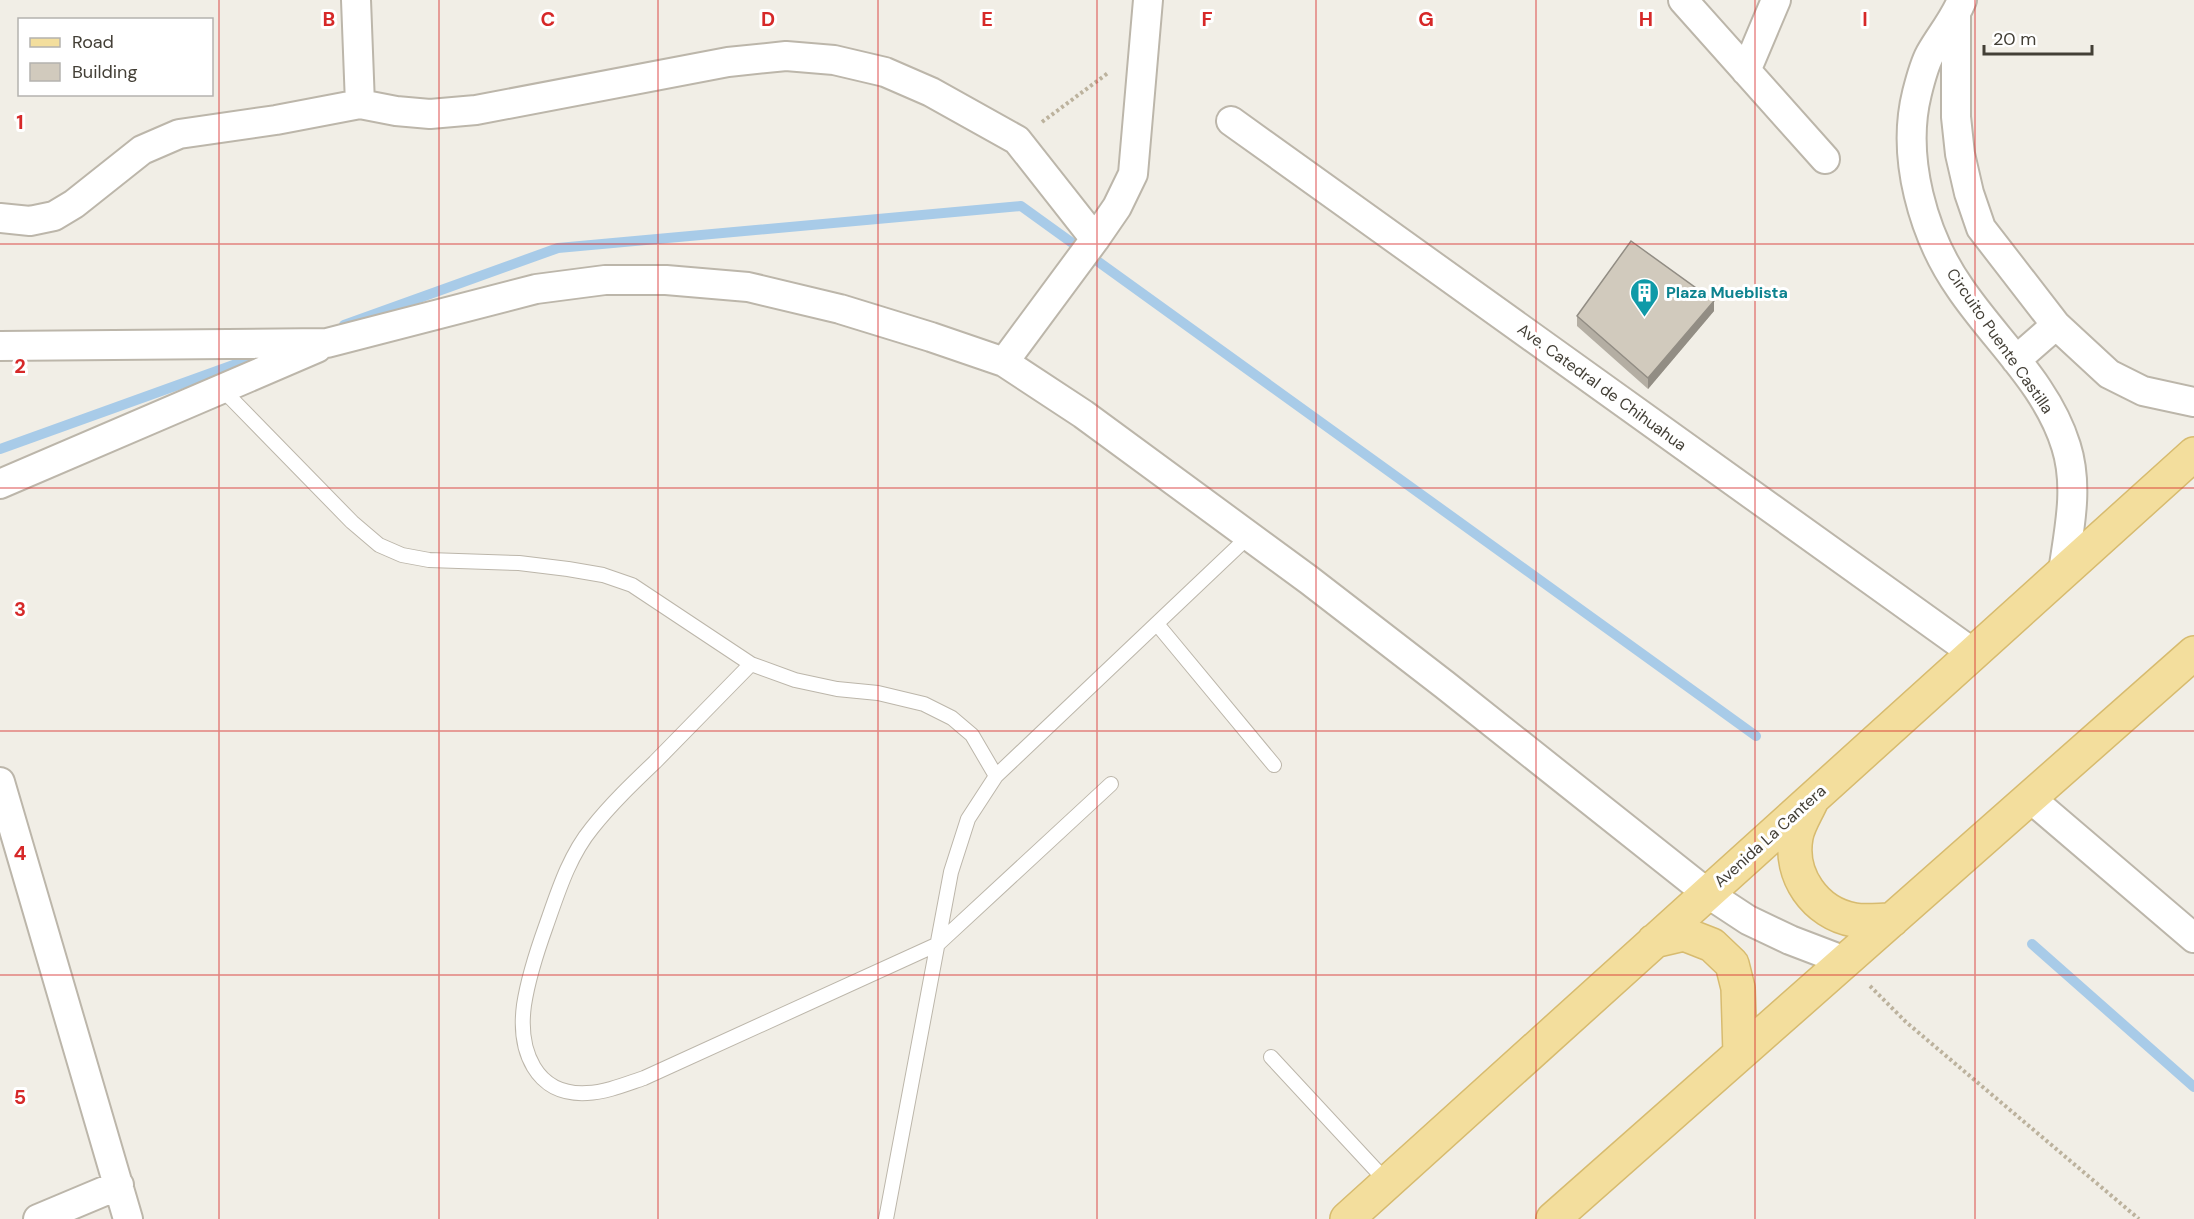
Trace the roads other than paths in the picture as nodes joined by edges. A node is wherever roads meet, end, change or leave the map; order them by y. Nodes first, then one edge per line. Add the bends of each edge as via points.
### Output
1 (356, 0) edge
2 (1148, 0) edge
3 (1683, 0) edge
4 (1776, 0) edge
5 (1959, 8) edge
6 (1746, 71) junction
7 (360, 104) junction
8 (1231, 121) dead end
9 (1825, 159) dead end
10 (0, 218) edge
11 (1095, 239) junction
12 (2056, 325) junction
13 (327, 344) junction
14 (0, 346) edge
15 (2016, 360) junction
16 (1004, 362) junction
17 (222, 389) junction
18 (2194, 402) edge
19 (2194, 454) edge
20 (0, 484) edge
21 (1249, 536) junction
22 (2063, 572) junction
23 (1157, 624) junction
24 (2194, 652) edge
25 (1973, 653) junction
26 (751, 664) junction
27 (1274, 765) dead end
28 (996, 776) junction
29 (0, 782) edge
30 (1110, 784) dead end
31 (1813, 798) junction
32 (2030, 798) junction
33 (1707, 893) junction
34 (1892, 920) junction
35 (2194, 938) edge
36 (1653, 941) junction
37 (938, 944) junction
38 (1845, 961) junction
39 (1740, 1054) junction
40 (1271, 1057) dead end
41 (1387, 1182) junction
42 (118, 1185) junction
43 (38, 1219) edge
44 (129, 1219) edge
45 (886, 1219) edge
46 (1347, 1219) edge
47 (1553, 1219) edge

1 - 7 street
2 - 11 street via 1133,174
3 - 6 street
4 - 6 street
5 - 12 street, Circuito Puente Castilla via 1956,117 1969,193 1981,228
5 - 15 street, Circuito Puente Castilla via 1929,56 1917,95 1912,139 1915,178 1925,221 1939,253 1960,288
6 - 9 street
7 - 10 street via 179,135 142,150 54,216 30,221
7 - 11 street via 430,114 476,110 728,62 786,56 834,60 885,72 932,92 1017,140
8 - 25 street, Ave. Catedral de Chihuahua
11 - 16 street
12 - 15 street
12 - 18 street, Circuito Puente Castilla via 2109,374 2143,391
13 - 14 street
13 - 16 street via 536,289 605,280 666,280 748,287 840,309
13 - 17 street
15 - 22 street, Circuito Puente Castilla via 2048,407 2066,445 2073,502
16 - 21 street via 1083,414
17 - 20 street
17 - 26 lane via 379,545 429,560 519,563 603,575 632,585
19 - 22 main road, Avenida La Cantera
21 - 23 lane
21 - 33 street
22 - 25 main road, Avenida La Cantera
23 - 27 lane
23 - 28 lane
24 - 32 main road
25 - 31 main road, Avenida La Cantera
26 - 28 lane via 795,680 924,704 952,718 972,735
26 - 37 lane via 621,795 591,829 563,876 524,1005 523,1034 532,1067 548,1084 566,1092 615,1089
28 - 37 lane via 968,819 951,872
29 - 42 street
30 - 37 lane
31 - 33 main road, Avenida La Cantera
31 - 34 main road via 1796,836 1796,867 1808,893 1826,910 1854,920
32 - 34 main road
32 - 35 street
33 - 36 main road, Avenida La Cantera
33 - 38 street via 1758,925
34 - 38 main road
36 - 39 main road via 1684,934 1713,945 1732,964 1738,988
36 - 41 main road, Avenida La Cantera
37 - 45 lane
38 - 39 main road
39 - 47 main road
40 - 41 lane
41 - 46 main road, Avenida La Cantera
42 - 43 street
42 - 44 street

